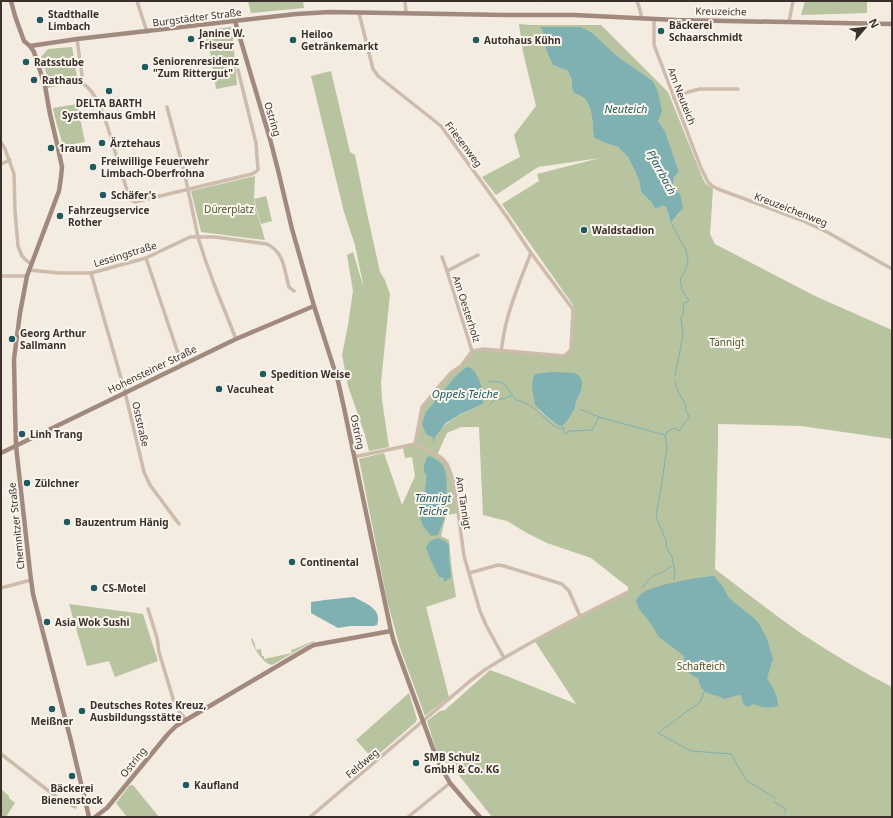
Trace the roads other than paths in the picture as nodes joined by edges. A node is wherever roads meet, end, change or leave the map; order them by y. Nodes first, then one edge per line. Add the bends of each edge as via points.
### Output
1 (11, 1) edge
2 (137, 1) edge
3 (405, 1) edge
4 (637, 1) edge
5 (793, 1) edge
6 (359, 13) junction
7 (406, 13) junction
8 (642, 19) junction
9 (654, 19) junction
10 (235, 21) junction
11 (789, 22) junction
12 (892, 24) edge
13 (147, 32) junction
14 (77, 39) junction
15 (30, 46) junction
16 (238, 70) dead end
17 (82, 83) junction
18 (45, 87) junction
19 (738, 89) dead end
20 (674, 98) junction
21 (167, 107) dead end
22 (1, 142) edge
23 (10, 160) junction
24 (1, 164) edge
25 (706, 177) joint
26 (188, 190) junction
27 (198, 237) junction
28 (531, 253) junction
29 (478, 254) dead end
30 (442, 257) dead end
31 (146, 258) junction
32 (31, 264) junction
33 (892, 269) edge
34 (29, 270) junction
35 (447, 271) junction
36 (91, 273) junction
37 (1, 276) edge
38 (27, 276) junction
39 (294, 291) dead end
40 (314, 306) junction
41 (236, 339) junction
42 (501, 350) junction
43 (472, 352) junction
44 (182, 364) junction
45 (125, 392) junction
46 (414, 444) junction
47 (16, 446) junction
48 (1, 453) edge
49 (354, 457) junction
50 (179, 524) dead end
51 (469, 574) junction
52 (31, 580) junction
53 (1, 588) edge
54 (628, 592) dead end
55 (148, 609) dead end
56 (580, 616) junction
57 (391, 631) junction
58 (504, 658) junction
59 (186, 720) junction
60 (423, 721) junction
61 (1, 754) edge
62 (450, 783) junction
63 (75, 807) dead end
64 (89, 817) edge
65 (95, 817) edge
66 (310, 817) edge
67 (408, 817) edge
68 (480, 817) edge

1 - 15 main road, Chemnitzer Straße via 24,40
2 - 13 street
3 - 7 street
4 - 8 street
5 - 11 street
6 - 7 main road, Burgstädter Straße
6 - 10 main road, Burgstädter Straße via 296,14
6 - 28 street, Friesenweg via 373,69 378,76 441,126
7 - 8 main road, Burgstädter Straße via 574,15
8 - 9 main road, Burgstädter Straße
9 - 11 main road, Kreuzeiche
9 - 20 street, Am Neuteich via 654,45
10 - 13 main road, Burgstädter Straße
10 - 40 main road, Ostring via 270,139
11 - 12 main road, Kreuzeiche
13 - 14 main road, Burgstädter Straße
14 - 15 main road, Burgstädter Straße
14 - 17 street
15 - 18 main road, Chemnitzer Straße
16 - 26 street via 256,143 258,169 252,174
17 - 18 street via 72,82
17 - 26 street via 91,91 104,116 130,199 136,202
18 - 32 main road, Chemnitzer Straße via 62,167 59,191
19 - 20 street via 700,89
20 - 25 street, Am Neuteich
21 - 26 street
22 - 23 street
23 - 24 street
23 - 32 street via 14,174 14,211 18,246 22,256
25 - 33 street, Kreuzeichenweg via 712,186 718,189 801,220
26 - 27 street
27 - 31 street, Lessingstraße via 190,237
27 - 39 street via 215,237 271,246 281,257 289,287
27 - 41 street via 204,259
28 - 42 street via 514,294
28 - 42 street, Am Oesterholz via 572,308 571,348 564,356
29 - 35 street, Am Oesterholz
30 - 35 street, Am Oesterholz
31 - 36 street, Lessingstraße
31 - 44 street
32 - 34 main road, Chemnitzer Straße
34 - 36 street, Lessingstraße
34 - 38 main road, Chemnitzer Straße
35 - 43 street, Am Oesterholz
36 - 45 street, Oststraße
37 - 38 street
38 - 47 main road, Chemnitzer Straße via 14,359
40 - 41 main road, Hohensteiner Straße
40 - 49 main road, Ostring via 338,381
41 - 44 main road, Hohensteiner Straße
42 - 43 street, Am Oesterholz via 484,349
43 - 46 street, Am Oesterholz via 422,407
44 - 45 main road, Hohensteiner Straße
45 - 47 main road, Hohensteiner Straße
45 - 50 street, Oststraße via 144,472 150,485
46 - 49 street
46 - 51 street, Am Tännigt via 443,459 450,469
47 - 48 main road, Hohensteiner Straße
47 - 52 main road, Chemnitzer Straße
49 - 57 main road, Ostring
51 - 56 street via 498,565 562,584 569,591
51 - 58 street, Am Tännigt via 480,611
52 - 53 street
52 - 64 main road, Chemnitzer Straße
54 - 56 street
55 - 59 street via 172,696
56 - 58 street
57 - 59 main road, Ostring via 314,645
57 - 60 main road
58 - 60 street via 486,669
59 - 65 main road, Ostring via 168,734 107,808
60 - 62 main road via 435,754
60 - 66 street, Feldweg
61 - 63 street via 59,799
62 - 67 street
62 - 68 main road

